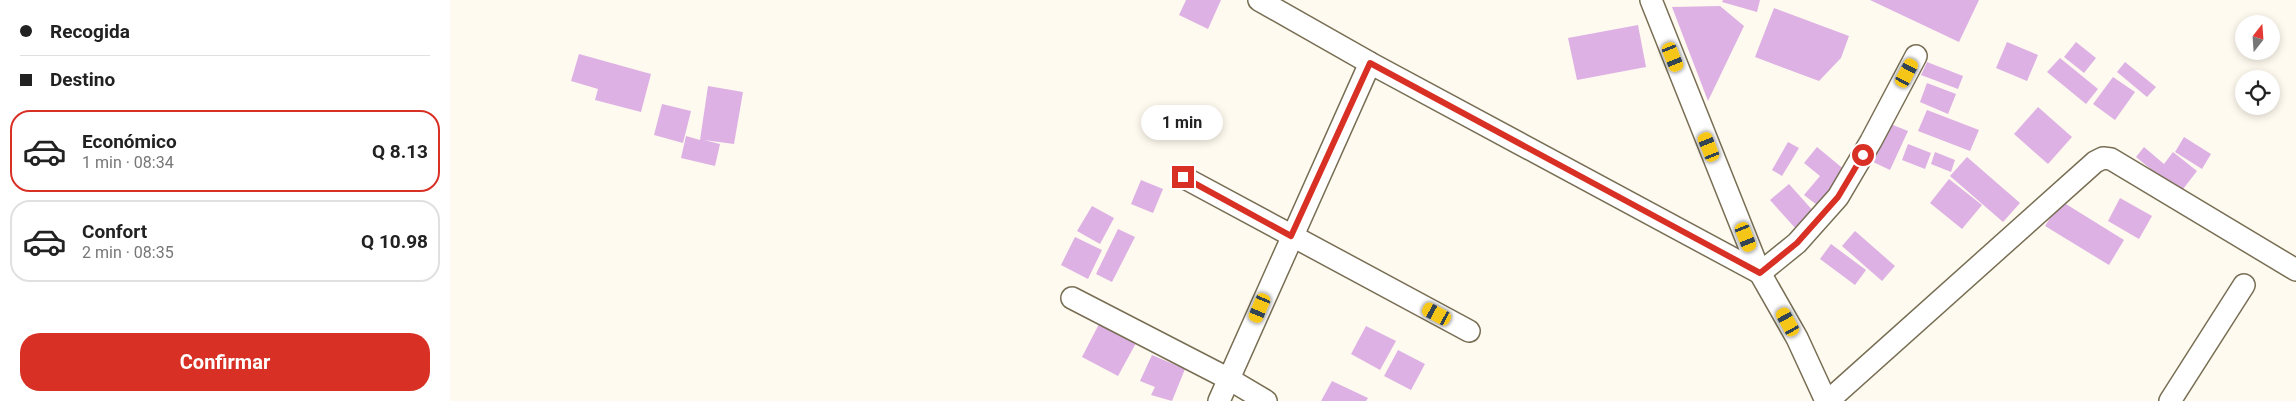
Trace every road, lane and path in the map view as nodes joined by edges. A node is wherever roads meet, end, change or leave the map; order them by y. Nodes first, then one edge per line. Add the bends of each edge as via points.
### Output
1 (1259, 0) edge
2 (1651, 0) edge
3 (1916, 56) dead end
4 (1370, 63) junction
5 (1183, 177) dead end
6 (1291, 236) junction
7 (2296, 270) edge
8 (1760, 273) junction
9 (2244, 285) dead end
10 (1072, 298) dead end
11 (1469, 331) dead end
12 (1229, 379) junction
13 (1219, 401) edge
14 (1266, 401) edge
15 (1827, 401) edge
16 (2170, 401) edge

1 - 4 street
2 - 8 street
3 - 8 street via 1838,197 1797,243
4 - 6 street
4 - 8 street
5 - 6 street
6 - 11 street
6 - 12 street
7 - 15 street via 2111,159 2103,158
8 - 15 street via 1797,338
9 - 16 street
10 - 12 street
12 - 13 street
12 - 14 street

